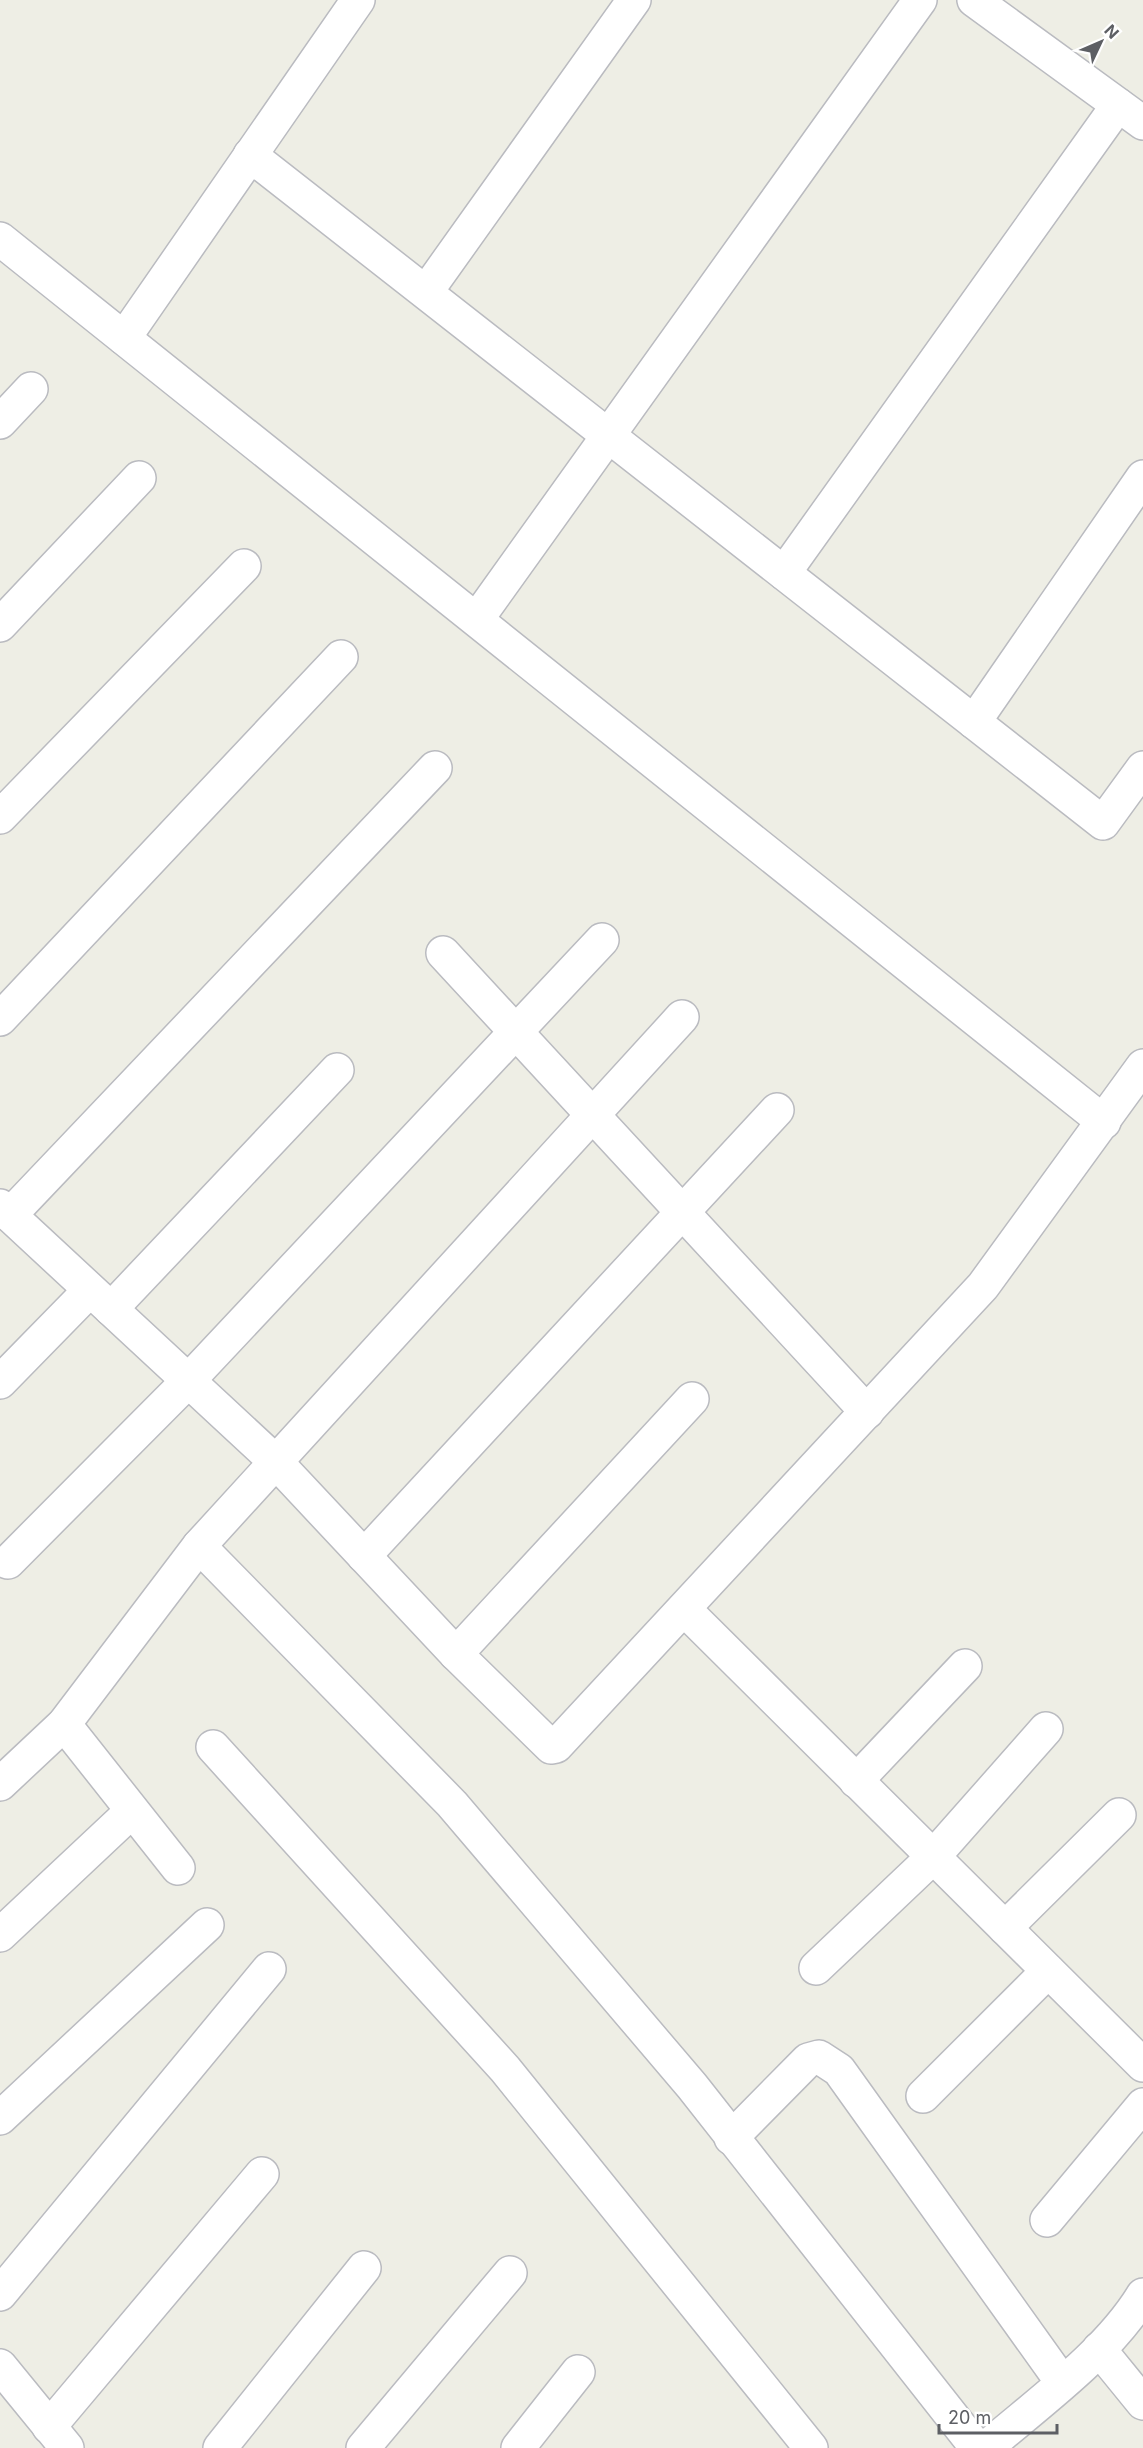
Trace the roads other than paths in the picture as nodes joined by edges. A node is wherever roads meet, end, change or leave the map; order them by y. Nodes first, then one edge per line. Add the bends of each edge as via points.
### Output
1 (358, 0) edge
2 (634, 0) edge
3 (920, 0) edge
4 (974, 0) edge
5 (1130, 114) edge
6 (250, 155) junction
7 (0, 239) edge
8 (426, 292) junction
9 (124, 338) junction
10 (31, 389) dead end
11 (0, 422) edge
12 (608, 435) junction
13 (1143, 477) edge
14 (139, 478) dead end
15 (244, 566) dead end
16 (784, 573) junction
17 (477, 619) junction
18 (0, 625) edge
19 (341, 657) dead end
20 (974, 722) junction
21 (435, 768) dead end
22 (1143, 768) edge
23 (0, 817) edge
24 (602, 940) dead end
25 (443, 953) dead end
26 (682, 1017) dead end
27 (0, 1019) edge
28 (516, 1032) junction
29 (1143, 1066) edge
30 (337, 1070) dead end
31 (777, 1110) dead end
32 (593, 1115) junction
33 (1104, 1122) junction
34 (5, 1210) edge
35 (682, 1212) junction
36 (100, 1299) junction
37 (188, 1381) junction
38 (0, 1382) edge
39 (692, 1399) dead end
40 (867, 1412) junction
41 (276, 1463) junction
42 (199, 1546) junction
43 (364, 1556) junction
44 (8, 1562) dead end
45 (684, 1610) junction
46 (456, 1654) junction
47 (965, 1666) dead end
48 (64, 1724) junction
49 (1046, 1729) dead end
50 (213, 1747) dead end
51 (856, 1781) junction
52 (0, 1784) edge
53 (132, 1810) junction
54 (1119, 1815) dead end
55 (933, 1857) junction
56 (178, 1868) dead end
57 (207, 1925) dead end
58 (1005, 1928) junction
59 (0, 1935) edge
60 (816, 1968) dead end
61 (269, 1969) dead end
62 (1047, 1971) junction
63 (1143, 2066) edge
64 (923, 2096) dead end
65 (1143, 2105) edge
66 (0, 2118) edge
67 (731, 2138) junction
68 (262, 2174) dead end
69 (1047, 2220) dead end
70 (364, 2268) dead end
71 (510, 2273) dead end
72 (0, 2294) edge
73 (1143, 2295) edge
74 (1099, 2349) junction
75 (0, 2366) edge
76 (578, 2372) dead end
77 (1062, 2382) junction
78 (1143, 2403) edge
79 (58, 2438) edge
80 (220, 2448) edge
81 (363, 2448) edge
82 (518, 2448) edge
83 (811, 2448) edge
84 (977, 2448) edge
85 (986, 2448) edge

1 - 6 street
2 - 8 street
3 - 12 street
4 - 5 street
5 - 16 street
6 - 8 street
6 - 9 street
7 - 9 street
8 - 12 street
9 - 17 street
10 - 11 street
12 - 16 street
12 - 17 street
13 - 20 street
14 - 18 street
15 - 23 street
16 - 20 street
17 - 33 street
19 - 27 street
20 - 22 street via 1103,823
21 - 34 street
24 - 28 street
25 - 28 street
26 - 32 street
28 - 32 street
28 - 37 street
29 - 33 street
30 - 36 street
31 - 35 street
32 - 35 street
32 - 41 street
33 - 40 street via 983,1286
34 - 36 street
35 - 40 street
35 - 43 street
36 - 37 street
36 - 38 street
37 - 41 street
37 - 44 street
39 - 46 street
40 - 45 street
41 - 42 street
41 - 43 street
42 - 48 street
42 - 67 street via 452,1804 692,2086
43 - 46 street
45 - 46 street via 551,1747
45 - 51 street
47 - 51 street
48 - 52 street
48 - 53 street
49 - 55 street
50 - 83 street via 505,2069
51 - 55 street
53 - 56 street
53 - 59 street
54 - 58 street
55 - 58 street
55 - 60 street
57 - 66 street
58 - 62 street
61 - 72 street
62 - 63 street
62 - 64 street
65 - 69 street
67 - 77 street via 808,2060 819,2057 830,2063 839,2070
67 - 84 street
68 - 79 street
70 - 80 street
71 - 81 street
73 - 74 street
74 - 77 street
74 - 78 street
75 - 79 street
76 - 82 street
77 - 85 street

